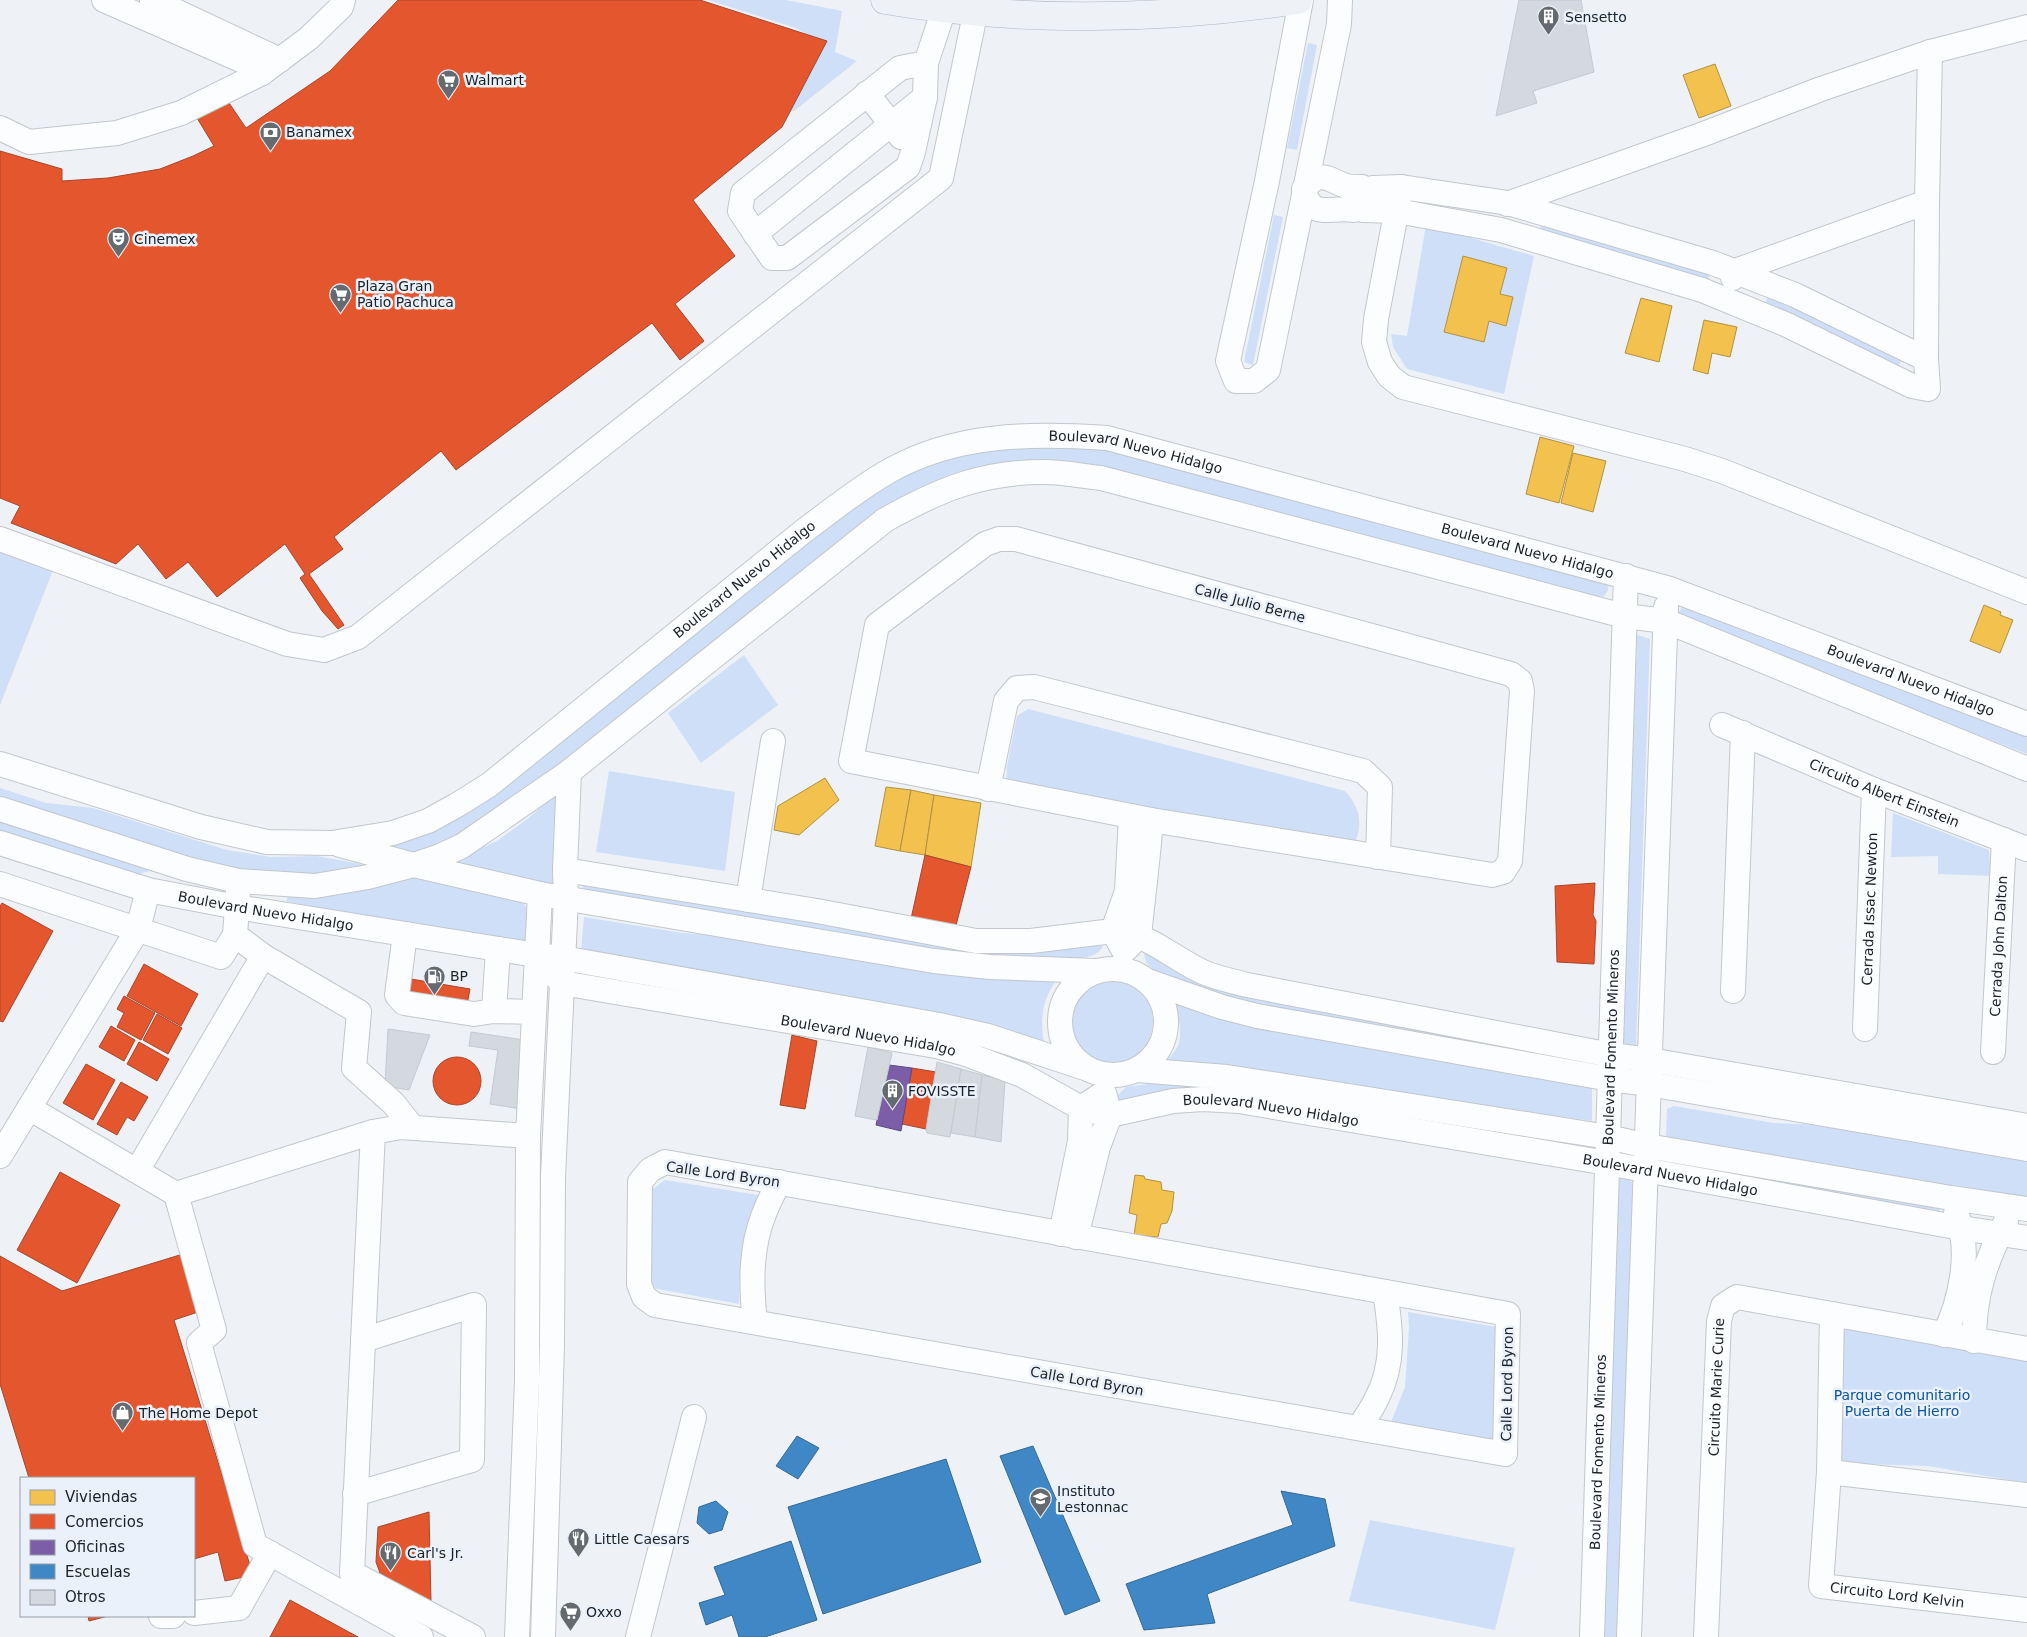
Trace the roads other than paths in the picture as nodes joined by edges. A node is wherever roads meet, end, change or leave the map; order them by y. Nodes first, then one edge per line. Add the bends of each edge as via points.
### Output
1 (104, 0) edge
2 (152, 0) edge
3 (343, 0) edge
4 (885, 0) edge
5 (1300, 0) edge
6 (1340, 0) edge
7 (977, 6) edge
8 (944, 10) junction
9 (2027, 27) edge
10 (1930, 52) junction
11 (926, 63) junction
12 (271, 66) junction
13 (867, 93) junction
14 (925, 97) junction
15 (891, 125) junction
16 (0, 128) edge
17 (913, 152) junction
18 (1267, 181) junction
19 (1401, 187) junction
20 (1304, 189) junction
21 (1363, 199) junction
22 (1927, 202) junction
23 (1508, 203) junction
24 (1397, 211) junction
25 (1501, 230) junction
26 (755, 234) junction
27 (1735, 271) junction
28 (1728, 300) junction
29 (1926, 359) junction
30 (0, 539) edge
31 (1626, 576) junction
32 (1667, 588) junction
33 (2027, 592) edge
34 (1624, 616) junction
35 (1666, 621) junction
36 (1722, 724) dead end
37 (2027, 724) edge
38 (1744, 733) junction
39 (772, 741) dead end
40 (0, 764) edge
41 (2027, 768) edge
42 (569, 772) junction
43 (988, 789) junction
44 (1874, 790) junction
45 (0, 809) edge
46 (1141, 818) junction
47 (2004, 840) junction
48 (0, 843) edge
49 (332, 843) junction
50 (2027, 849) edge
51 (1378, 856) junction
52 (414, 865) junction
53 (187, 869) junction
54 (565, 870) junction
55 (238, 881) junction
56 (124, 883) junction
57 (0, 884) edge
58 (148, 890) junction
59 (540, 894) junction
60 (566, 899) junction
61 (748, 900) junction
62 (237, 907) junction
63 (138, 929) junction
64 (405, 934) junction
65 (235, 935) junction
66 (1124, 947) junction
67 (498, 949) junction
68 (536, 955) junction
69 (263, 956) junction
70 (563, 958) junction
71 (1096, 972) junction
72 (1146, 980) junction
73 (562, 983) junction
74 (1733, 991) dead end
75 (494, 1011) junction
76 (534, 1012) junction
77 (1865, 1029) dead end
78 (1993, 1052) dead end
79 (1611, 1055) junction
80 (1650, 1060) junction
81 (1137, 1070) junction
82 (1610, 1079) junction
83 (1649, 1084) junction
84 (1102, 1088) junction
85 (29, 1108) junction
86 (1081, 1108) junction
87 (2027, 1126) edge
88 (412, 1127) junction
89 (373, 1132) junction
90 (528, 1136) junction
91 (1608, 1137) junction
92 (1089, 1144) junction
93 (1647, 1146) junction
94 (2027, 1150) edge
95 (0, 1156) edge
96 (1607, 1163) junction
97 (1646, 1170) junction
98 (137, 1172) junction
99 (779, 1182) junction
100 (176, 1194) junction
101 (1952, 1198) junction
102 (2020, 1208) edge
103 (1961, 1228) junction
104 (1999, 1234) junction
105 (1069, 1235) junction
106 (2027, 1238) edge
107 (1385, 1292) junction
108 (1832, 1314) junction
109 (755, 1322) junction
110 (1944, 1335) junction
111 (363, 1340) junction
112 (1974, 1341) junction
113 (2027, 1349) edge
114 (694, 1417) dead end
115 (1359, 1428) junction
116 (1829, 1472) junction
117 (355, 1494) junction
118 (2027, 1495) edge
119 (270, 1553) junction
120 (352, 1573) junction
121 (348, 1596) junction
122 (411, 1604) junction
123 (2027, 1610) edge
124 (195, 1613) edge
125 (446, 1630) edge
126 (407, 1633) edge
127 (472, 1637) edge
128 (517, 1637) edge
129 (543, 1637) edge
130 (638, 1637) edge
131 (1592, 1637) edge
132 (1630, 1637) edge
133 (1706, 1637) edge

1 - 12 street via 250,64
2 - 12 street
3 - 12 street via 341,7 309,38
4 - 8 main road
5 - 7 main road via 1203,11 1084,17
5 - 18 street
6 - 20 street via 1339,24
7 - 8 main road
7 - 30 street via 941,178 358,637 324,650 287,644
8 - 11 street
9 - 10 street
10 - 22 street
10 - 23 street
11 - 13 street via 900,68
11 - 14 street
12 - 16 street via 181,113 117,133 28,142
13 - 15 street
13 - 26 street via 743,193 740,211
14 - 15 street
14 - 17 street
15 - 17 street
15 - 26 street
17 - 26 street via 908,168 787,258 772,258
18 - 20 street
18 - 20 street via 1228,361 1236,381 1254,381 1268,370
19 - 21 street
19 - 23 street
19 - 24 street
20 - 21 street via 1318,177 1332,178
21 - 24 street
22 - 27 street
22 - 29 street
23 - 25 street
23 - 27 street
24 - 25 street
24 - 33 street via 1374,342 1380,362 1389,376 1403,387 1722,471
25 - 28 street
27 - 28 street
27 - 29 street via 1794,295
28 - 29 street via 1912,386 1928,389
31 - 32 street, Boulevard Nuevo Hidalgo
31 - 34 street, Boulevard Fomento Mineros
31 - 49 street, Boulevard Nuevo Hidalgo via 1107,438 1035,435 978,439 930,452 889,471 842,502 489,785 428,821 393,833
32 - 35 street
32 - 37 street, Boulevard Nuevo Hidalgo
34 - 35 street, Boulevard Nuevo Hidalgo
34 - 42 street, Boulevard Nuevo Hidalgo via 1101,478 1045,472 1004,474 967,482 924,498 885,520
34 - 79 street, Boulevard Fomento Mineros
35 - 41 street, Boulevard Nuevo Hidalgo
35 - 80 street
36 - 38 street, Circuito Albert Einstein
38 - 44 street, Circuito Albert Einstein
38 - 74 street
39 - 61 street
40 - 49 street, Boulevard Nuevo Hidalgo via 201,826 268,842
42 - 52 street, Boulevard Nuevo Hidalgo via 462,846
42 - 54 street
43 - 46 street, Calle Julio Berne
43 - 51 street via 1006,701 1017,688 1034,687 1363,771 1380,786
43 - 51 street, Calle Julio Berne via 851,761 877,626 985,544 999,539 1016,539 1511,674 1520,681 1522,691 1510,861 1503,872 1492,875
44 - 47 street, Circuito Albert Einstein
44 - 77 street, Cerrada Issac Newton
45 - 53 street, Boulevard Nuevo Hidalgo
46 - 51 street, Calle Julio Berne
46 - 66 street via 1146,879 1135,892
47 - 50 street, Circuito Albert Einstein
47 - 78 street, Cerrada John Dalton
48 - 56 street, Boulevard Nuevo Hidalgo
49 - 52 street, Boulevard Nuevo Hidalgo
52 - 55 street, Boulevard Nuevo Hidalgo via 315,886
52 - 59 street, Boulevard Nuevo Hidalgo
53 - 55 street, Boulevard Nuevo Hidalgo
53 - 56 street
54 - 60 street
54 - 61 street
55 - 62 street
56 - 58 street, Boulevard Nuevo Hidalgo
57 - 63 street
58 - 62 street, Boulevard Nuevo Hidalgo
58 - 63 street
59 - 60 street, Boulevard Nuevo Hidalgo
59 - 68 street
60 - 70 street
60 - 71 street, Boulevard Nuevo Hidalgo via 934,961
61 - 66 street via 976,941
62 - 64 street, Boulevard Nuevo Hidalgo
62 - 65 street
63 - 65 street via 221,957
63 - 85 street
64 - 67 street, Boulevard Nuevo Hidalgo
64 - 75 street via 397,995 404,1004 474,1014
65 - 69 street
66 - 71 street, Boulevard Nuevo Hidalgo via 1111,969
66 - 72 street via 1137,974
66 - 79 street via 1247,985
67 - 68 street, Boulevard Nuevo Hidalgo
67 - 75 street
68 - 70 street, Boulevard Nuevo Hidalgo
68 - 73 street
68 - 76 street
69 - 88 street via 358,1012 354,1068 394,1104
69 - 98 street
70 - 73 street
70 - 84 street, Boulevard Nuevo Hidalgo via 988,1036
71 - 84 street via 1071,989 1062,1008 1060,1028 1072,1056
72 - 81 street via 1163,1003 1166,1032 1153,1059
72 - 82 street via 1257,1016
73 - 86 street, Boulevard Nuevo Hidalgo via 936,1046 1022,1075
73 - 129 street via 553,1177 552,1346
75 - 76 street
76 - 90 street
79 - 80 street
79 - 82 street, Boulevard Fomento Mineros
80 - 83 street
80 - 87 street
81 - 84 street
81 - 91 street, Boulevard Nuevo Hidalgo via 1227,1076
82 - 83 street
82 - 91 street, Boulevard Fomento Mineros
83 - 93 street
83 - 94 street
84 - 86 street, Boulevard Nuevo Hidalgo
84 - 92 street
84 - 96 street, Boulevard Nuevo Hidalgo via 1173,1101 1239,1101
85 - 95 street
85 - 98 street
86 - 92 street
88 - 89 street
88 - 90 street
89 - 100 street
89 - 111 street
90 - 128 street via 528,1380
91 - 93 street, Boulevard Nuevo Hidalgo
91 - 96 street, Boulevard Fomento Mineros
92 - 105 street
93 - 97 street
93 - 101 street, Boulevard Nuevo Hidalgo
96 - 97 street, Boulevard Nuevo Hidalgo
96 - 131 street, Boulevard Fomento Mineros
97 - 103 street, Boulevard Nuevo Hidalgo
97 - 132 street
98 - 100 street
99 - 105 street, Calle Lord Byron
99 - 109 street via 763,1215 754,1250 751,1286
99 - 109 street, Calle Lord Byron via 665,1162 650,1170 640,1182 639,1284 644,1297 655,1305
100 - 119 street via 214,1330 199,1343 255,1545
101 - 102 street, Boulevard Nuevo Hidalgo
101 - 103 street
102 - 104 street
103 - 104 street, Boulevard Nuevo Hidalgo
103 - 110 street via 1961,1284
104 - 106 street, Boulevard Nuevo Hidalgo
104 - 112 street via 1977,1294
105 - 107 street, Calle Lord Byron
107 - 115 street via 1391,1328 1389,1364 1378,1398
107 - 115 street, Calle Lord Byron via 1508,1314 1505,1454
108 - 110 street, Circuito Marie Curie
108 - 116 street, Circuito Lord Kelvin
108 - 133 street, Circuito Marie Curie via 1737,1297 1722,1306
109 - 115 street, Calle Lord Byron
110 - 112 street, Circuito Marie Curie
111 - 117 street
111 - 117 street via 474,1305 472,1460
112 - 113 street, Circuito Marie Curie
114 - 130 street
116 - 118 street
116 - 123 street, Circuito Lord Kelvin via 1821,1586
117 - 120 street
119 - 121 street
119 - 124 street via 240,1608
120 - 121 street
120 - 122 street
121 - 126 street
122 - 125 street
122 - 126 street
125 - 127 street

